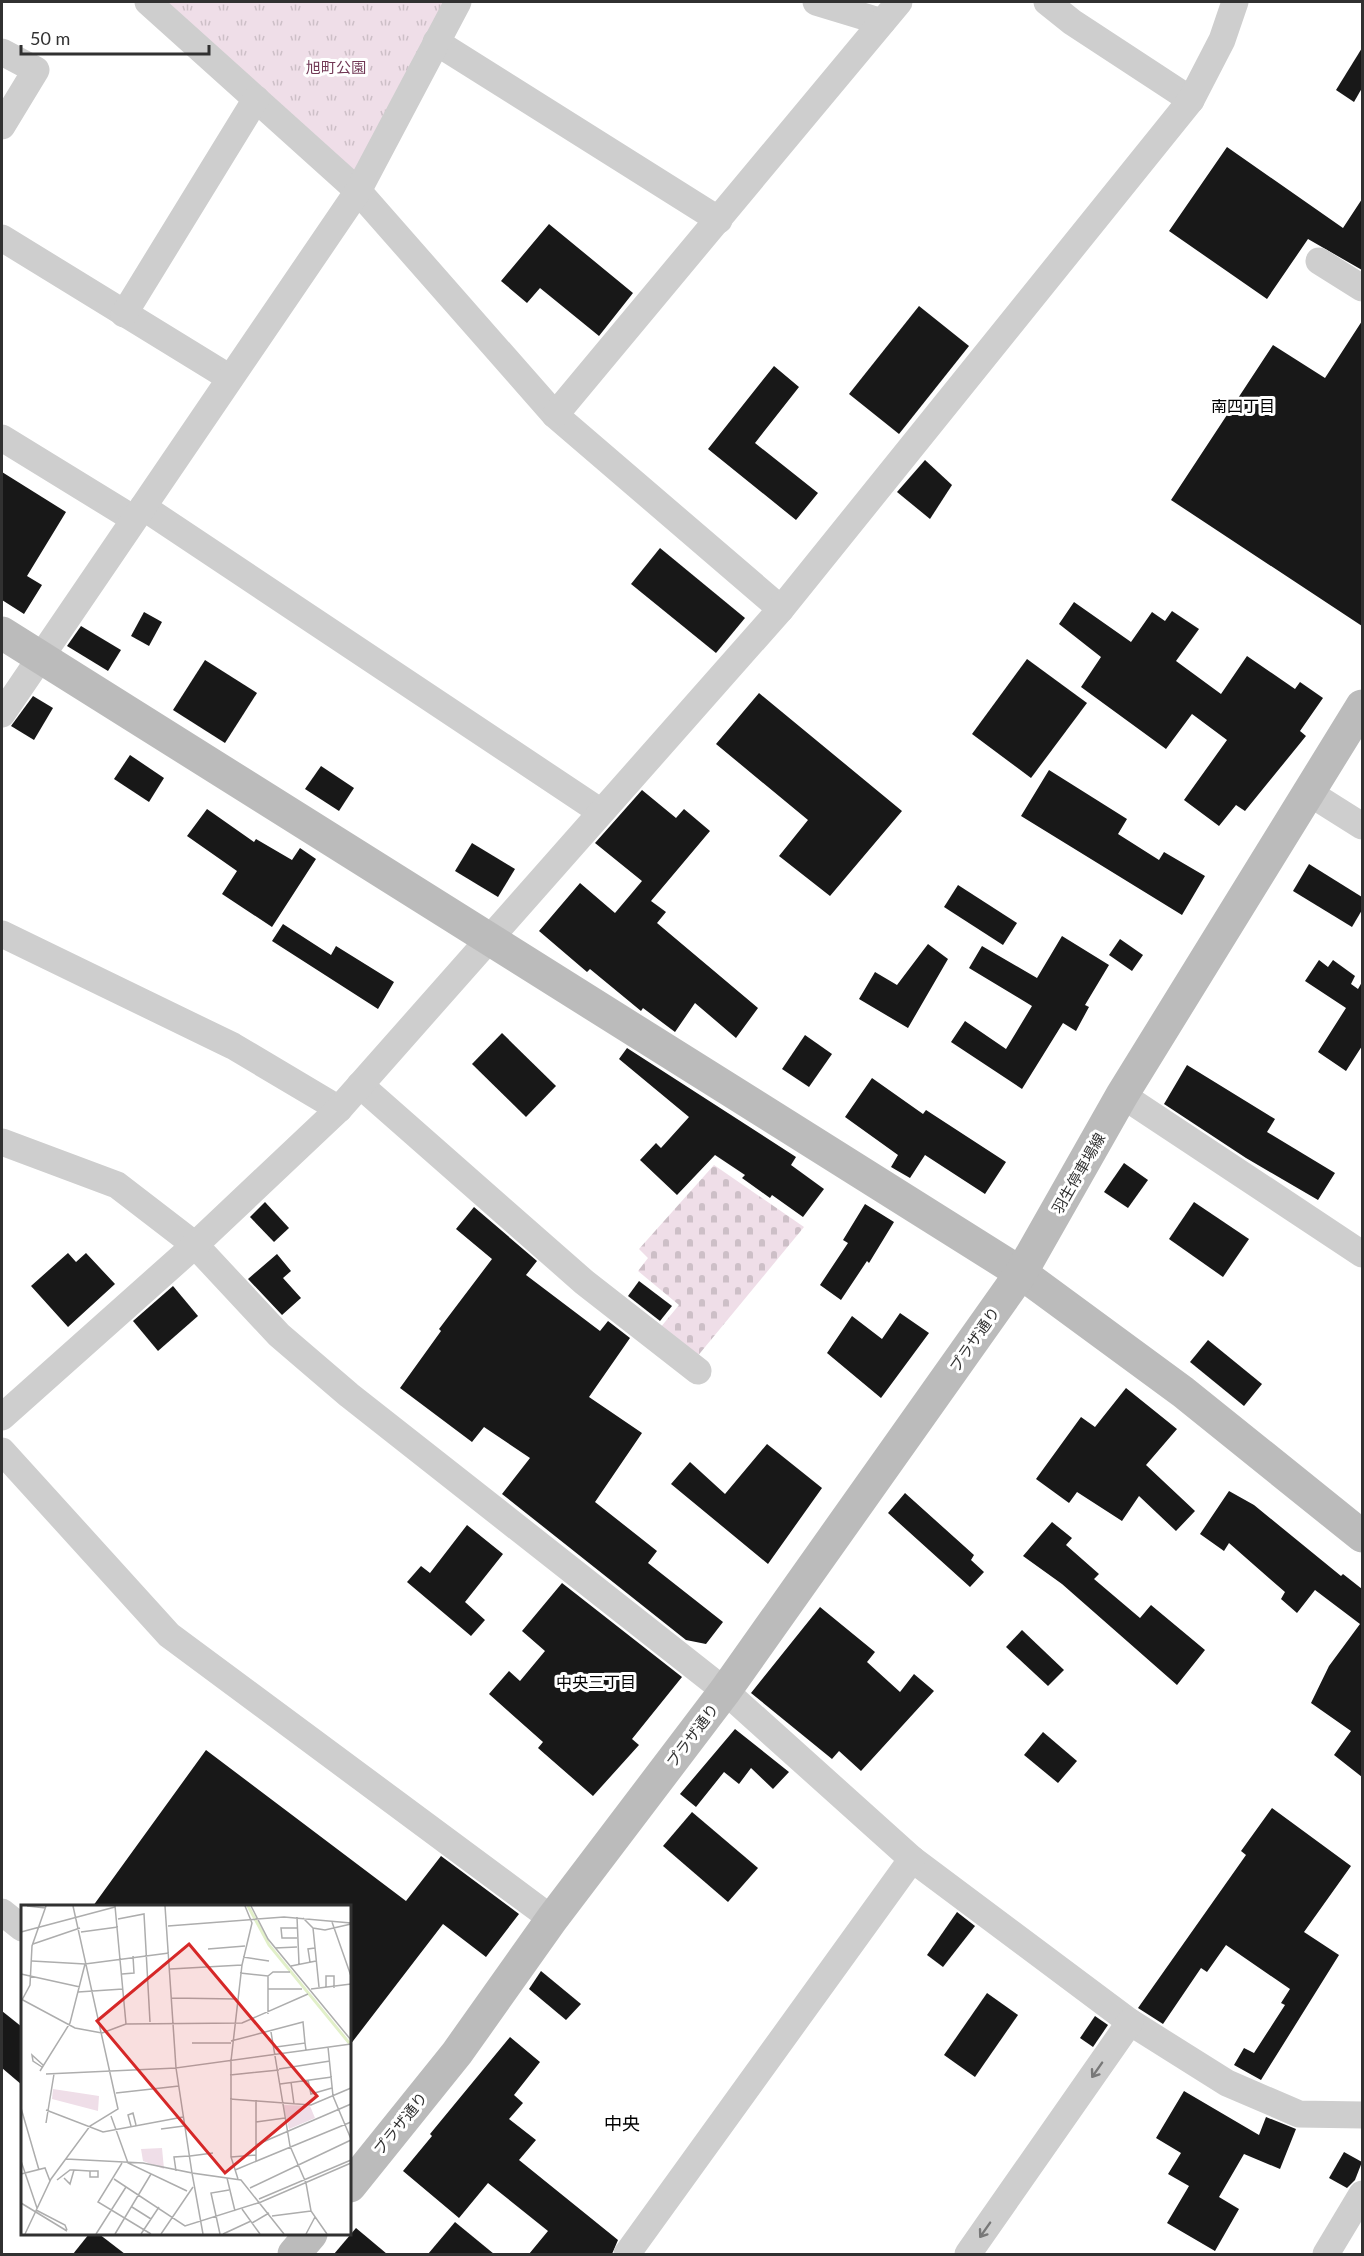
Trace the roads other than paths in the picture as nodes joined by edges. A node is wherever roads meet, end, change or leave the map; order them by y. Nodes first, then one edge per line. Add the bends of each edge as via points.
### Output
1 (148, 2) edge
2 (458, 2) edge
3 (816, 2) edge
4 (1047, 2) edge
5 (1235, 2) edge
6 (890, 12) edge
7 (436, 42) junction
8 (2, 52) edge
9 (256, 99) junction
10 (1191, 100) junction
11 (2, 126) edge
12 (358, 191) junction
13 (719, 220) junction
14 (2, 238) edge
15 (1319, 261) dead end
16 (1362, 288) edge
17 (124, 314) junction
18 (230, 378) junction
19 (555, 416) junction
20 (2, 438) edge
21 (138, 513) junction
22 (781, 609) junction
23 (2, 633) edge
24 (40, 657) junction
25 (1362, 706) edge
26 (2, 714) edge
27 (1308, 792) junction
28 (601, 812) junction
29 (1362, 826) edge
30 (2, 934) edge
31 (490, 940) junction
32 (360, 1085) junction
33 (1122, 1095) junction
34 (339, 1109) junction
35 (2, 1142) edge
36 (195, 1245) junction
37 (1362, 1254) edge
38 (1020, 1273) junction
39 (698, 1371) dead end
40 (2, 1417) edge
41 (2, 1451) edge
42 (1362, 1536) edge
43 (725, 1691) junction
44 (912, 1859) junction
45 (2, 1912) edge
46 (552, 1919) junction
47 (21, 1927) edge
48 (1130, 2022) junction
49 (1362, 2115) edge
50 (351, 2183) edge
51 (1362, 2194) edge
52 (311, 2235) edge
53 (294, 2254) edge
54 (627, 2254) edge
55 (968, 2254) edge
56 (1326, 2254) edge

1 - 9 street
2 - 7 street
3 - 6 street
4 - 10 street
5 - 10 street via 1222,40
6 - 13 street
7 - 12 street
7 - 13 street
8 - 11 street via 36,70
9 - 12 street
9 - 17 street
10 - 22 street
12 - 18 street
12 - 19 street
13 - 19 street
14 - 17 street
15 - 16 street
17 - 18 street
18 - 21 street
19 - 22 street
20 - 21 street
21 - 24 street
21 - 28 street
22 - 28 street
23 - 24 street
24 - 26 street
24 - 31 street
25 - 27 street, 羽生停車場線
27 - 29 street
27 - 33 street, 羽生停車場線
28 - 31 street
30 - 34 street via 233,1046
31 - 32 street
31 - 38 street
32 - 34 street
32 - 39 street via 584,1282
33 - 37 street
33 - 38 street, 羽生停車場線
34 - 36 street
35 - 36 street via 117,1185
36 - 40 street
36 - 43 street via 279,1335 349,1395
38 - 42 street via 1183,1392
38 - 43 street, プラザ通り
41 - 46 street via 169,1635
43 - 44 street
43 - 46 street, プラザ通り
44 - 48 street
44 - 54 street
45 - 47 street
46 - 50 street, プラザ通り via 457,2053
48 - 49 street via 1227,2083 1299,2114
48 -> 55 street
51 - 56 street
52 - 53 street

